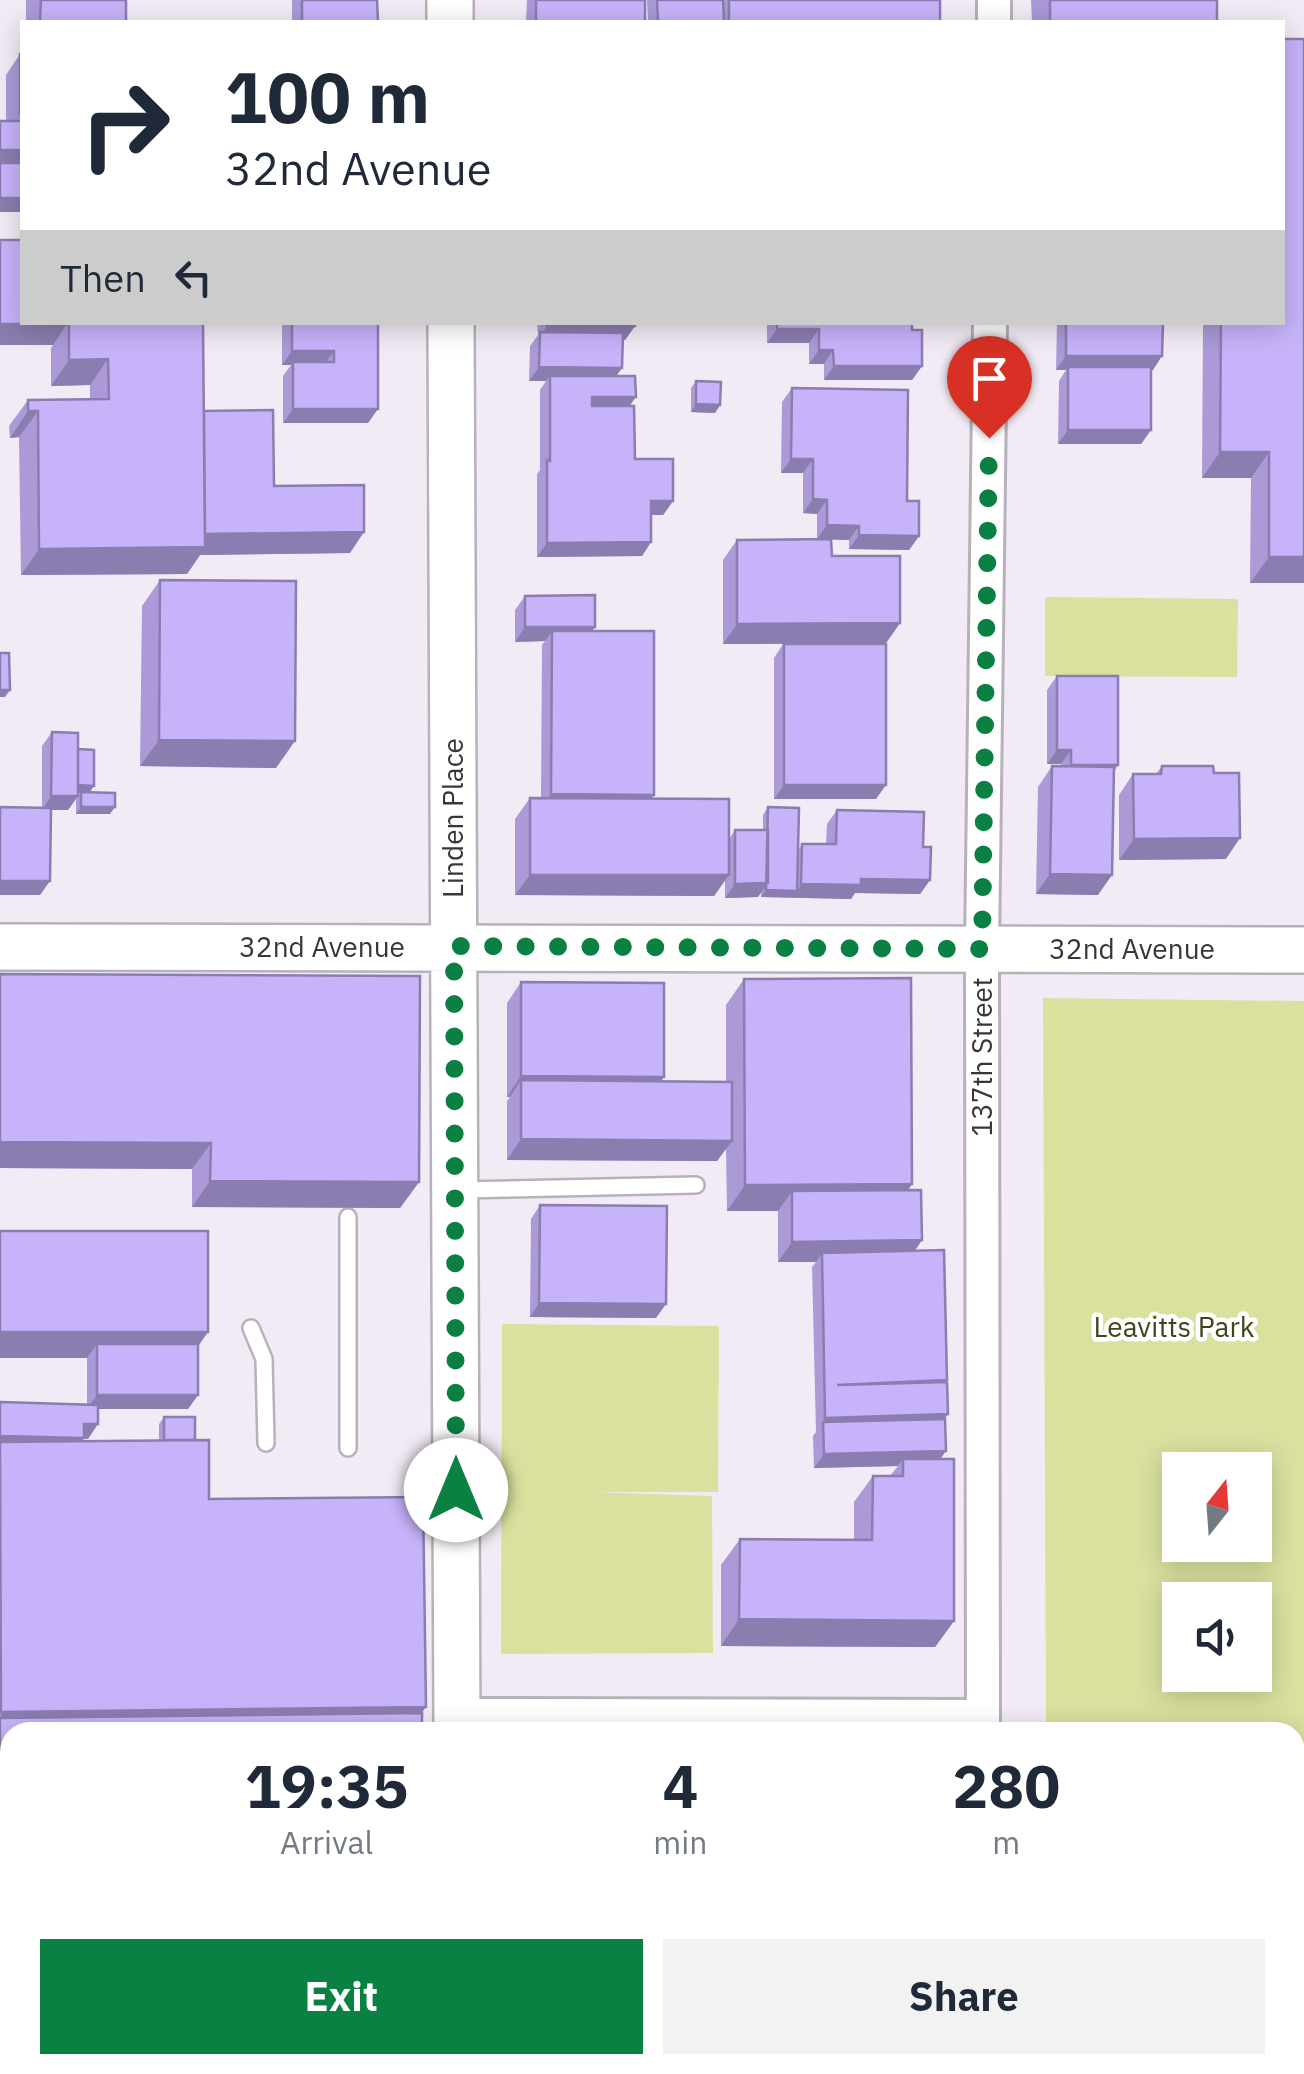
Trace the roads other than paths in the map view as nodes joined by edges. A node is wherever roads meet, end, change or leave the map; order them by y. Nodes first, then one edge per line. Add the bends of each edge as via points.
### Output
1 (451, 325) edge
2 (990, 325) edge
3 (454, 946) junction
4 (0, 947) edge
5 (982, 949) junction
6 (1304, 950) edge
7 (696, 1185) dead end
8 (455, 1190) junction
9 (348, 1217) edge
10 (251, 1328) dead end
11 (266, 1443) dead end
12 (348, 1448) dead end
13 (457, 1722) edge
14 (982, 1722) edge

1 - 3 main road, Linden Place
2 - 5 street, 137th Street
3 - 4 main road, 32nd Avenue
3 - 5 main road, 32nd Avenue
3 - 8 main road, Linden Place
5 - 6 main road, 32nd Avenue
5 - 14 street, 137th Street
7 - 8 lane
8 - 13 main road, Linden Place
9 - 12 lane
10 - 11 lane via 264,1359

